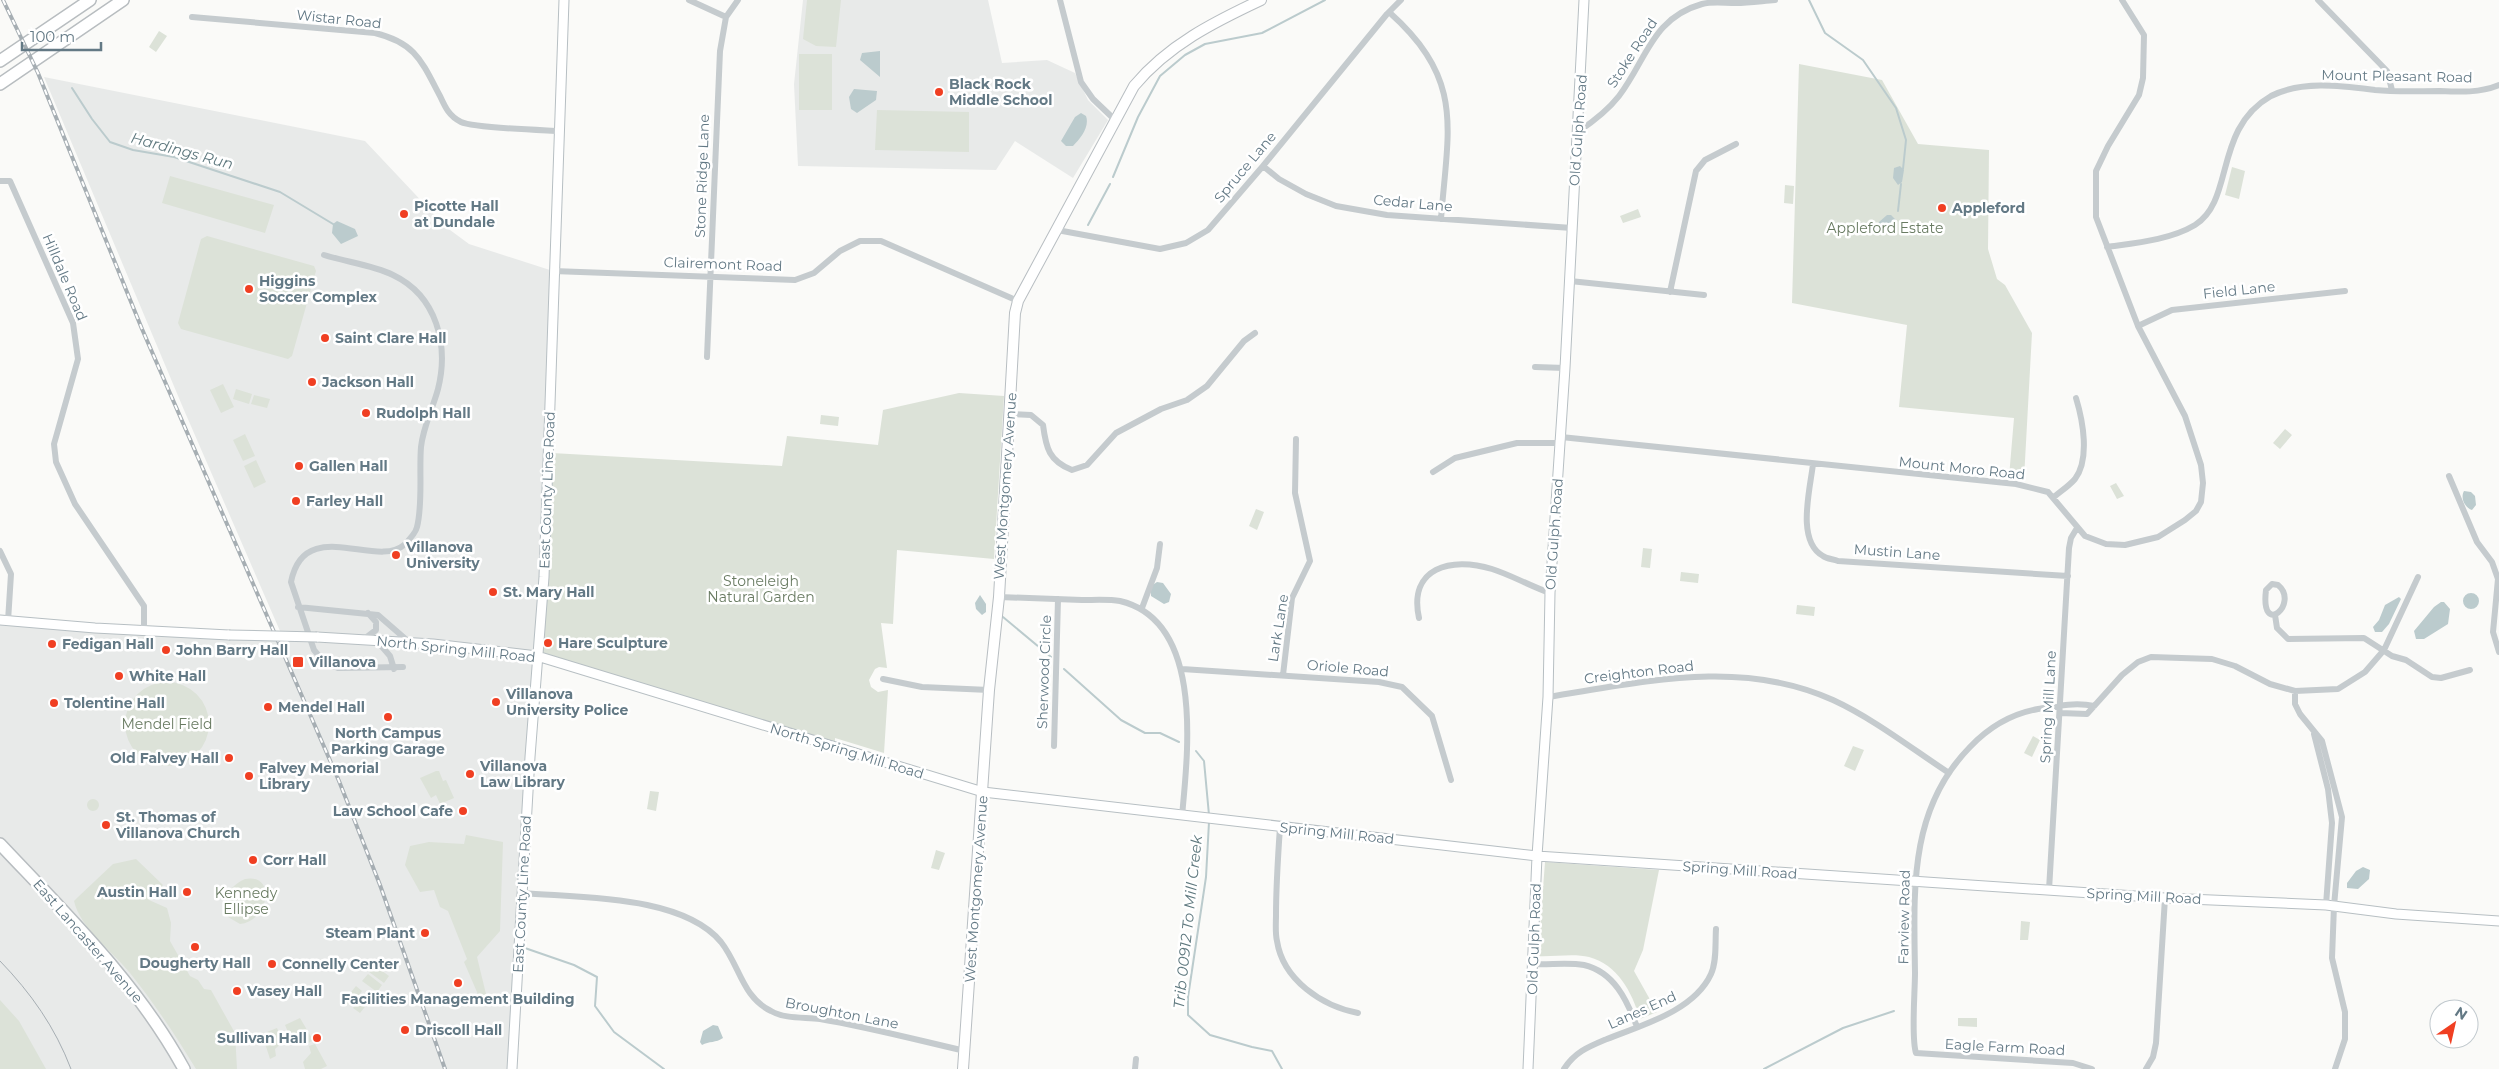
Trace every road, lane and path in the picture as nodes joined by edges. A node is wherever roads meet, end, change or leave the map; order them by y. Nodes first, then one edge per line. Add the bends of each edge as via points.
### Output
1 (90, 0) edge
2 (123, 0) edge
3 (564, 0) edge
4 (689, 0) edge
5 (738, 0) edge
6 (1060, 0) edge
7 (1261, 0) edge
8 (1401, 0) edge
9 (1584, 0) edge
10 (1774, 0) edge
11 (2122, 0) edge
12 (2318, 0) edge
13 (1389, 12) junction
14 (192, 17) dead end
15 (726, 17) junction
16 (0, 60) edge
17 (0, 84) edge
18 (2499, 85) edge
19 (2392, 90) junction
20 (1114, 119) junction
21 (559, 131) junction
22 (1579, 131) junction
23 (1736, 144) dead end
24 (1263, 166) junction
25 (0, 182) edge
26 (1441, 219) junction
27 (1572, 228) junction
28 (1057, 230) junction
29 (2107, 247) junction
30 (324, 255) dead end
31 (553, 271) junction
32 (711, 275) junction
33 (1570, 281) junction
34 (2346, 291) dead end
35 (1670, 292) junction
36 (1704, 295) dead end
37 (1018, 301) junction
38 (2138, 326) junction
39 (1255, 333) dead end
40 (707, 357) dead end
41 (1535, 368) dead end
42 (1565, 368) junction
43 (2076, 398) dead end
44 (1010, 414) junction
45 (1296, 439) dead end
46 (1560, 440) junction
47 (1813, 464) junction
48 (1433, 472) dead end
49 (2449, 476) dead end
50 (2054, 497) junction
51 (2076, 528) junction
52 (1160, 544) dead end
53 (0, 552) edge
54 (2068, 576) junction
55 (2418, 577) dead end
56 (1550, 593) junction
57 (998, 597) junction
58 (1058, 599) junction
59 (298, 608) junction
60 (1142, 608) junction
61 (368, 613) junction
62 (2275, 615) junction
63 (1419, 618) dead end
64 (4, 620) edge
65 (144, 630) junction
66 (362, 640) junction
67 (377, 641) junction
68 (415, 643) junction
69 (2384, 650) junction
70 (2499, 652) edge
71 (537, 656) junction
72 (403, 667) dead end
73 (394, 668) junction
74 (1182, 669) junction
75 (2470, 670) dead end
76 (1283, 675) junction
77 (883, 679) dead end
78 (989, 690) junction
79 (2295, 691) junction
80 (1548, 697) junction
81 (2094, 706) junction
82 (2060, 709) junction
83 (2313, 728) junction
84 (1054, 746) dead end
85 (1949, 774) junction
86 (1451, 780) dead end
87 (983, 792) junction
88 (1182, 816) junction
89 (1280, 827) junction
90 (0, 844) edge
91 (1537, 856) junction
92 (2329, 861) junction
93 (2339, 862) junction
94 (1914, 882) junction
95 (2328, 882) junction
96 (2336, 882) junction
97 (2049, 890) junction
98 (523, 893) junction
99 (2165, 898) junction
100 (2330, 905) junction
101 (2499, 921) edge
102 (1716, 929) dead end
103 (1533, 964) junction
104 (1358, 1013) dead end
105 (1637, 1027) junction
106 (965, 1051) junction
107 (1916, 1053) joint
108 (1136, 1059) dead end
109 (184, 1069) edge
110 (512, 1069) edge
111 (963, 1069) edge
112 (1136, 1069) edge
113 (1528, 1069) edge
114 (1564, 1069) edge
115 (2092, 1069) edge
116 (2146, 1069) edge
117 (2335, 1069) edge

1 - 16 highway
2 - 17 highway
3 - 21 main road, East County Line Road
4 - 15 street
5 - 15 street, Stone Ridge Lane
6 - 20 street via 1081,82
7 - 20 main road, West Montgomery Avenue via 1203,27 1177,46 1145,72
8 - 13 street, Spruce Lane
9 - 22 main road, Old Gulph Road
10 - 22 street, Stoke Road via 1714,2 1675,16 1659,30 1620,95 1600,117
11 - 29 street via 2144,35 2145,63 2138,95 2096,171 2096,217
12 - 19 street via 2387,71
13 - 24 street, Spruce Lane
13 - 26 street via 1410,30 1425,50 1440,76 1447,103
14 - 21 street, Wistar Road via 391,37 414,50 447,111 463,124
15 - 32 street, Stone Ridge Lane via 720,52
18 - 19 street, Mount Pleasant Road via 2466,92
19 - 29 street, Mount Pleasant Road via 2322,85 2284,90 2270,97 2255,108 2237,130 2217,194 2199,222 2173,235
20 - 28 main road, West Montgomery Avenue
21 - 31 main road, East County Line Road
22 - 27 main road, Old Gulph Road
23 - 35 street via 1706,160 1696,171
24 - 26 street, Cedar Lane via 1306,194 1336,206 1387,215
24 - 28 street, Spruce Lane via 1208,230 1186,243 1160,248
25 - 65 street, Hilldale Road via 10,181 73,323 78,359 54,444 56,462 75,504 144,606
26 - 27 street, Cedar Lane
27 - 33 main road, Old Gulph Road
28 - 37 main road, West Montgomery Avenue
29 - 38 street
30 - 59 street via 393,275 411,286 436,319 443,346 438,389 421,445 417,528 403,546 390,551 314,549 299,561 293,571 291,582
31 - 32 street, Clairemont Road
31 - 71 main road, East County Line Road via 544,577
32 - 37 street, Clairemont Road via 795,280 814,273 860,241 881,241
32 - 40 street, Stone Ridge Lane
33 - 35 street
33 - 42 main road, Old Gulph Road
34 - 38 street, Field Lane via 2172,310
35 - 36 street
37 - 44 main road, West Montgomery Avenue
38 - 51 street via 2185,416 2201,465 2201,502 2185,520 2158,537 2136,543 2106,544 2093,540
39 - 44 street via 1244,341 1207,386 1187,400 1161,409 1116,433 1087,465 1072,470 1059,465 1046,447 1043,425 1031,415
41 - 42 street
42 - 46 main road, Old Gulph Road
43 - 50 street via 2082,424 2082,464 2075,479
44 - 57 main road, West Montgomery Avenue
45 - 76 street, Lark Lane via 1295,493 1310,560 1292,598
46 - 47 street, Mount Moro Road
46 - 48 street, Mount Moro Road via 1517,443 1455,458
46 - 56 main road, Old Gulph Road
47 - 50 street, Mount Moro Road via 2016,484 2048,492
47 - 54 street, Mustin Lane via 1806,530 1812,546 1823,556 1838,561
49 - 70 street via 2477,542 2492,562 2498,579 2493,632
50 - 51 street
51 - 54 street, Spring Mill Lane via 2070,543
52 - 60 street via 1157,568
53 - 64 street via 11,574
54 - 82 street, Spring Mill Lane
55 - 69 street
56 - 63 street via 1491,569 1444,566 1432,571 1422,582 1416,604
56 - 80 main road, Old Gulph Road
57 - 58 street
57 - 78 main road, West Montgomery Avenue
58 - 60 street via 1119,601
58 - 84 street, Sherwood Circle
59 - 61 street
59 - 73 street via 314,650 324,662 338,668
60 - 74 street via 1161,625
61 - 66 street via 376,622 376,630
61 - 68 street via 378,615 400,636
62 - 62 street via 2283,608 2282,589 2275,584 2267,587 2265,593 2266,608
62 - 69 street via 2277,628 2288,639 2364,638
64 - 65 main road, North Spring Mill Road
65 - 66 main road, North Spring Mill Road, bridge
66 - 67 main road, North Spring Mill Road
67 - 68 main road, North Spring Mill Road
67 - 73 street via 390,656
68 - 71 main road, North Spring Mill Road
69 - 75 street via 2432,677 2441,678
69 - 79 street via 2365,672 2338,689
71 - 87 main road, North Spring Mill Road
71 - 98 main road, East County Line Road
72 - 73 street
74 - 76 street, Oriole Road
74 - 88 street via 1187,756
76 - 86 street, Oriole Road via 1379,682 1402,687 1432,716
77 - 78 street via 922,688
78 - 87 main road, West Montgomery Avenue
79 - 81 street via 2212,659 2151,657 2138,662
79 - 83 street via 2294,704
80 - 85 street, Creighton Road via 1665,678 1729,675 1760,678 1792,685 1834,701
80 - 91 main road, Old Gulph Road
81 - 82 street
81 - 82 street via 2088,714
82 - 85 street, Farview Road via 2020,712 2003,720 1979,738
82 - 97 street, Spring Mill Lane
83 - 92 street via 2328,789 2332,822
83 - 93 street via 2322,741 2342,817
85 - 94 street, Farview Road via 1929,808
87 - 88 main road, Spring Mill Road
87 - 106 main road, West Montgomery Avenue
88 - 89 main road, Spring Mill Road
89 - 91 main road, Spring Mill Road
89 - 104 street via 1276,939 1284,962 1295,977 1323,1002
90 - 109 highway, East Lancaster Avenue via 121,975 169,1041
91 - 94 main road, Spring Mill Road
91 - 103 main road, Old Gulph Road
92 - 93 street
92 - 95 street
93 - 96 street
94 - 97 main road, Spring Mill Road
94 - 107 street, Farview Road
95 - 96 street
95 - 100 street
96 - 100 street
97 - 99 main road, Spring Mill Road
98 - 106 street, Broughton Lane via 640,903 692,919 712,931 754,1001 774,1013 820,1019
98 - 110 main road, East County Line Road
99 - 100 main road, Spring Mill Road
99 - 116 street via 2156,1043
100 - 101 main road, Spring Mill Road via 2396,914
100 - 117 street via 2332,958 2345,1012 2345,1039
102 - 105 street, Lanes End via 1712,973 1702,990 1687,1004
103 - 105 street via 1584,965 1604,974 1620,988
103 - 113 main road, Old Gulph Road
105 - 114 street, Lanes End via 1572,1056
106 - 111 main road, West Montgomery Avenue
107 - 115 street, Eagle Farm Road via 2072,1063
108 - 112 street

